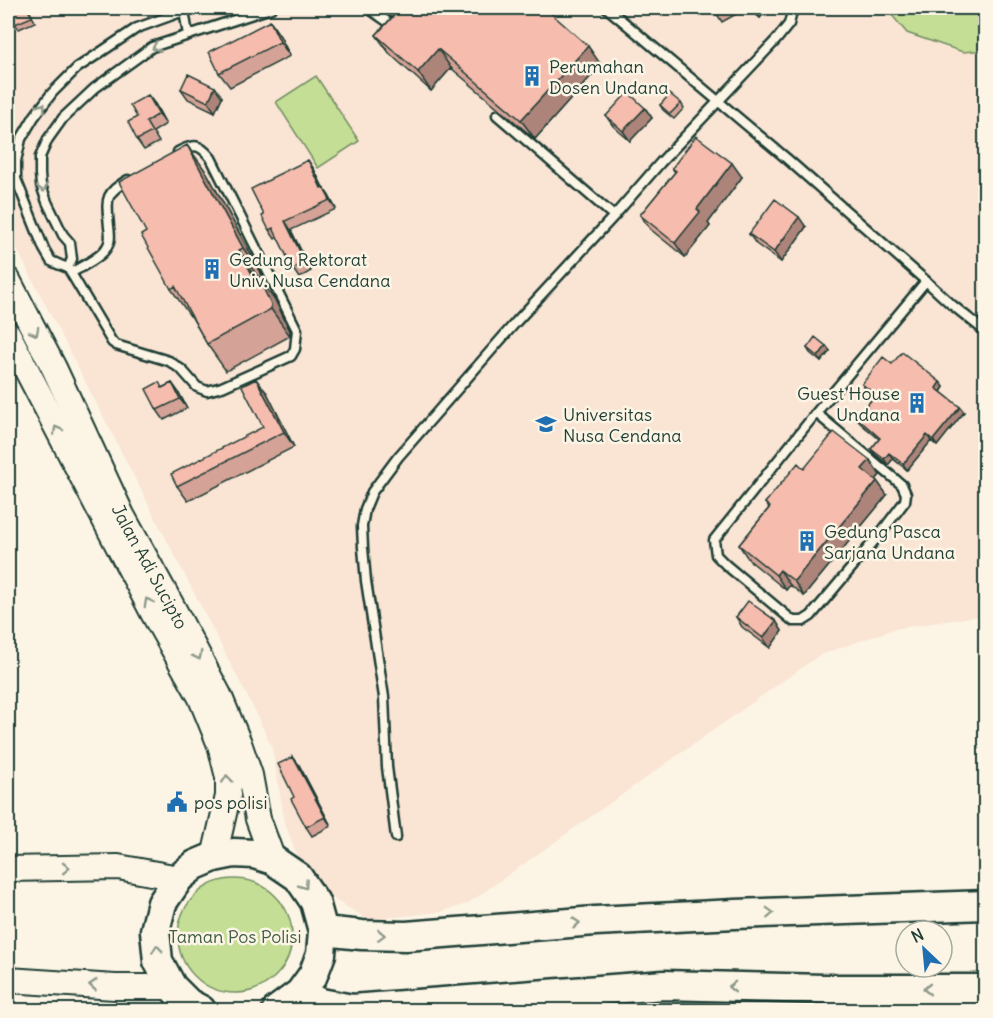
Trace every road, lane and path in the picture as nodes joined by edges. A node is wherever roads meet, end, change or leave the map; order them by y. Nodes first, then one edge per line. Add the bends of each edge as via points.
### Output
1 (271, 8) edge
2 (368, 8) edge
3 (607, 8) edge
4 (793, 8) edge
5 (188, 9) edge
6 (391, 24) edge
7 (188, 35) junction
8 (719, 102) junction
9 (496, 115) edge
10 (166, 159) edge
11 (135, 176) edge
12 (614, 216) junction
13 (69, 270) junction
14 (8, 280) edge
15 (926, 280) junction
16 (986, 332) edge
17 (8, 334) edge
18 (816, 413) junction
19 (396, 837) dead end
20 (214, 856) junction
21 (273, 860) junction
22 (8, 868) edge
23 (179, 878) junction
24 (986, 905) edge
25 (323, 931) junction
26 (8, 980) edge
27 (172, 987) junction
28 (986, 989) edge
29 (293, 1003) edge
30 (201, 1011) edge

1 - 7 lane
2 - 6 lane
3 - 8 lane
4 - 8 lane via 789,24
5 - 7 lane
13 -> 5 lane via 51,261 44,249 16,179 21,139 52,93 78,68 137,28
7 -> 13 lane via 152,47 102,82 63,118 48,139 40,157 41,185 69,243
8 - 12 lane
8 - 15 lane
9 - 12 lane
10 - 13 lane via 197,146 204,148 211,158 297,330 291,356 222,387 202,390 169,361 116,345
11 - 13 lane via 109,196 108,246 102,254
12 - 19 lane via 398,457 372,492 365,509 363,548 384,697
14 -> 21 main road, Jalan Adi Sucipto via 122,514 219,695 250,775 258,819
15 - 16 lane
15 - 18 lane
20 -> 17 main road, Jalan Adi Sucipto via 228,796 220,745 178,654
18 - 18 lane via 714,540 716,555 793,621 811,616 880,534 906,494 902,485
20 - 21 highway via 254,854
20 - 23 highway
21 -> 25 highway via 298,877 315,902
22 -> 23 main road via 118,867
27 -> 23 highway via 158,961 155,931 162,903
25 -> 24 highway via 406,936 642,918
25 - 29 highway via 321,954 313,975
27 -> 26 main road
27 - 30 highway
28 -> 29 highway via 663,985 352,1009

